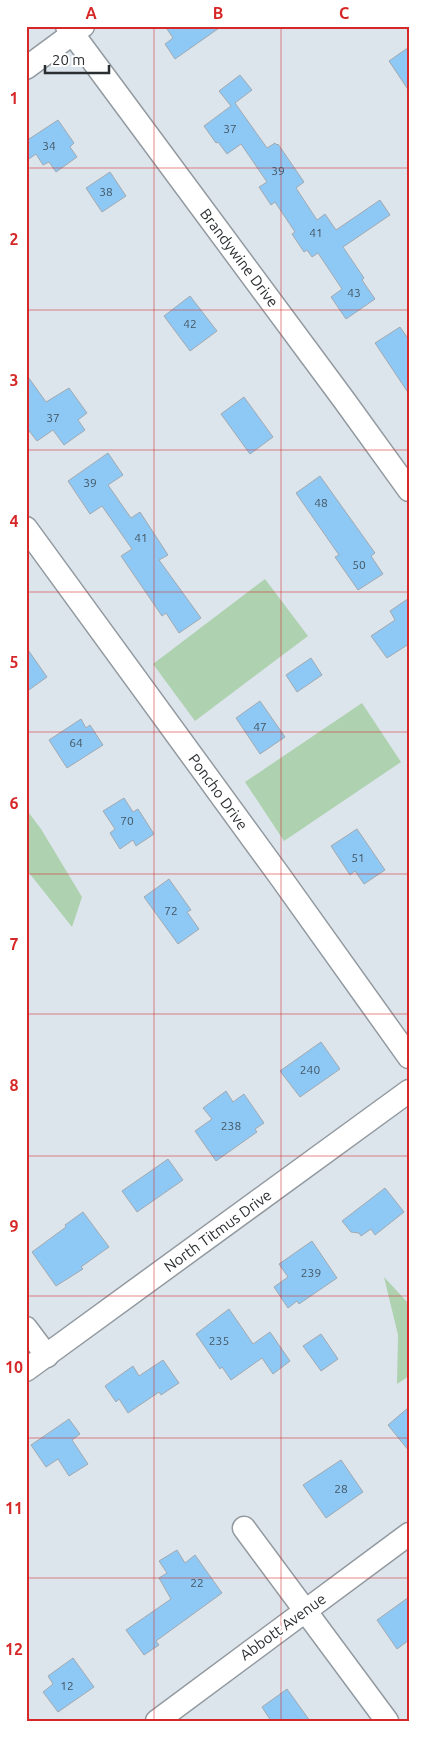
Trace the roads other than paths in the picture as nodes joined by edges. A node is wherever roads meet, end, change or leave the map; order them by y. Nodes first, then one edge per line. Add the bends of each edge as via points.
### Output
1 (74, 29) edge
2 (26, 68) edge
3 (409, 490) edge
4 (26, 528) edge
5 (409, 1057) edge
6 (409, 1091) edge
7 (26, 1328) edge
8 (47, 1356) junction
9 (26, 1370) edge
10 (244, 1528) dead end
11 (409, 1534) edge
12 (306, 1611) junction
13 (157, 1721) edge
14 (387, 1721) edge

1 - 2 street
1 - 3 street, Brandywine Drive
4 - 5 street, Poncho Drive
6 - 8 street, North Titmus Drive
7 - 8 street
8 - 9 street, North Titmus Drive
10 - 12 street
11 - 12 street, Abbott Avenue
12 - 13 street, Abbott Avenue
12 - 14 street

